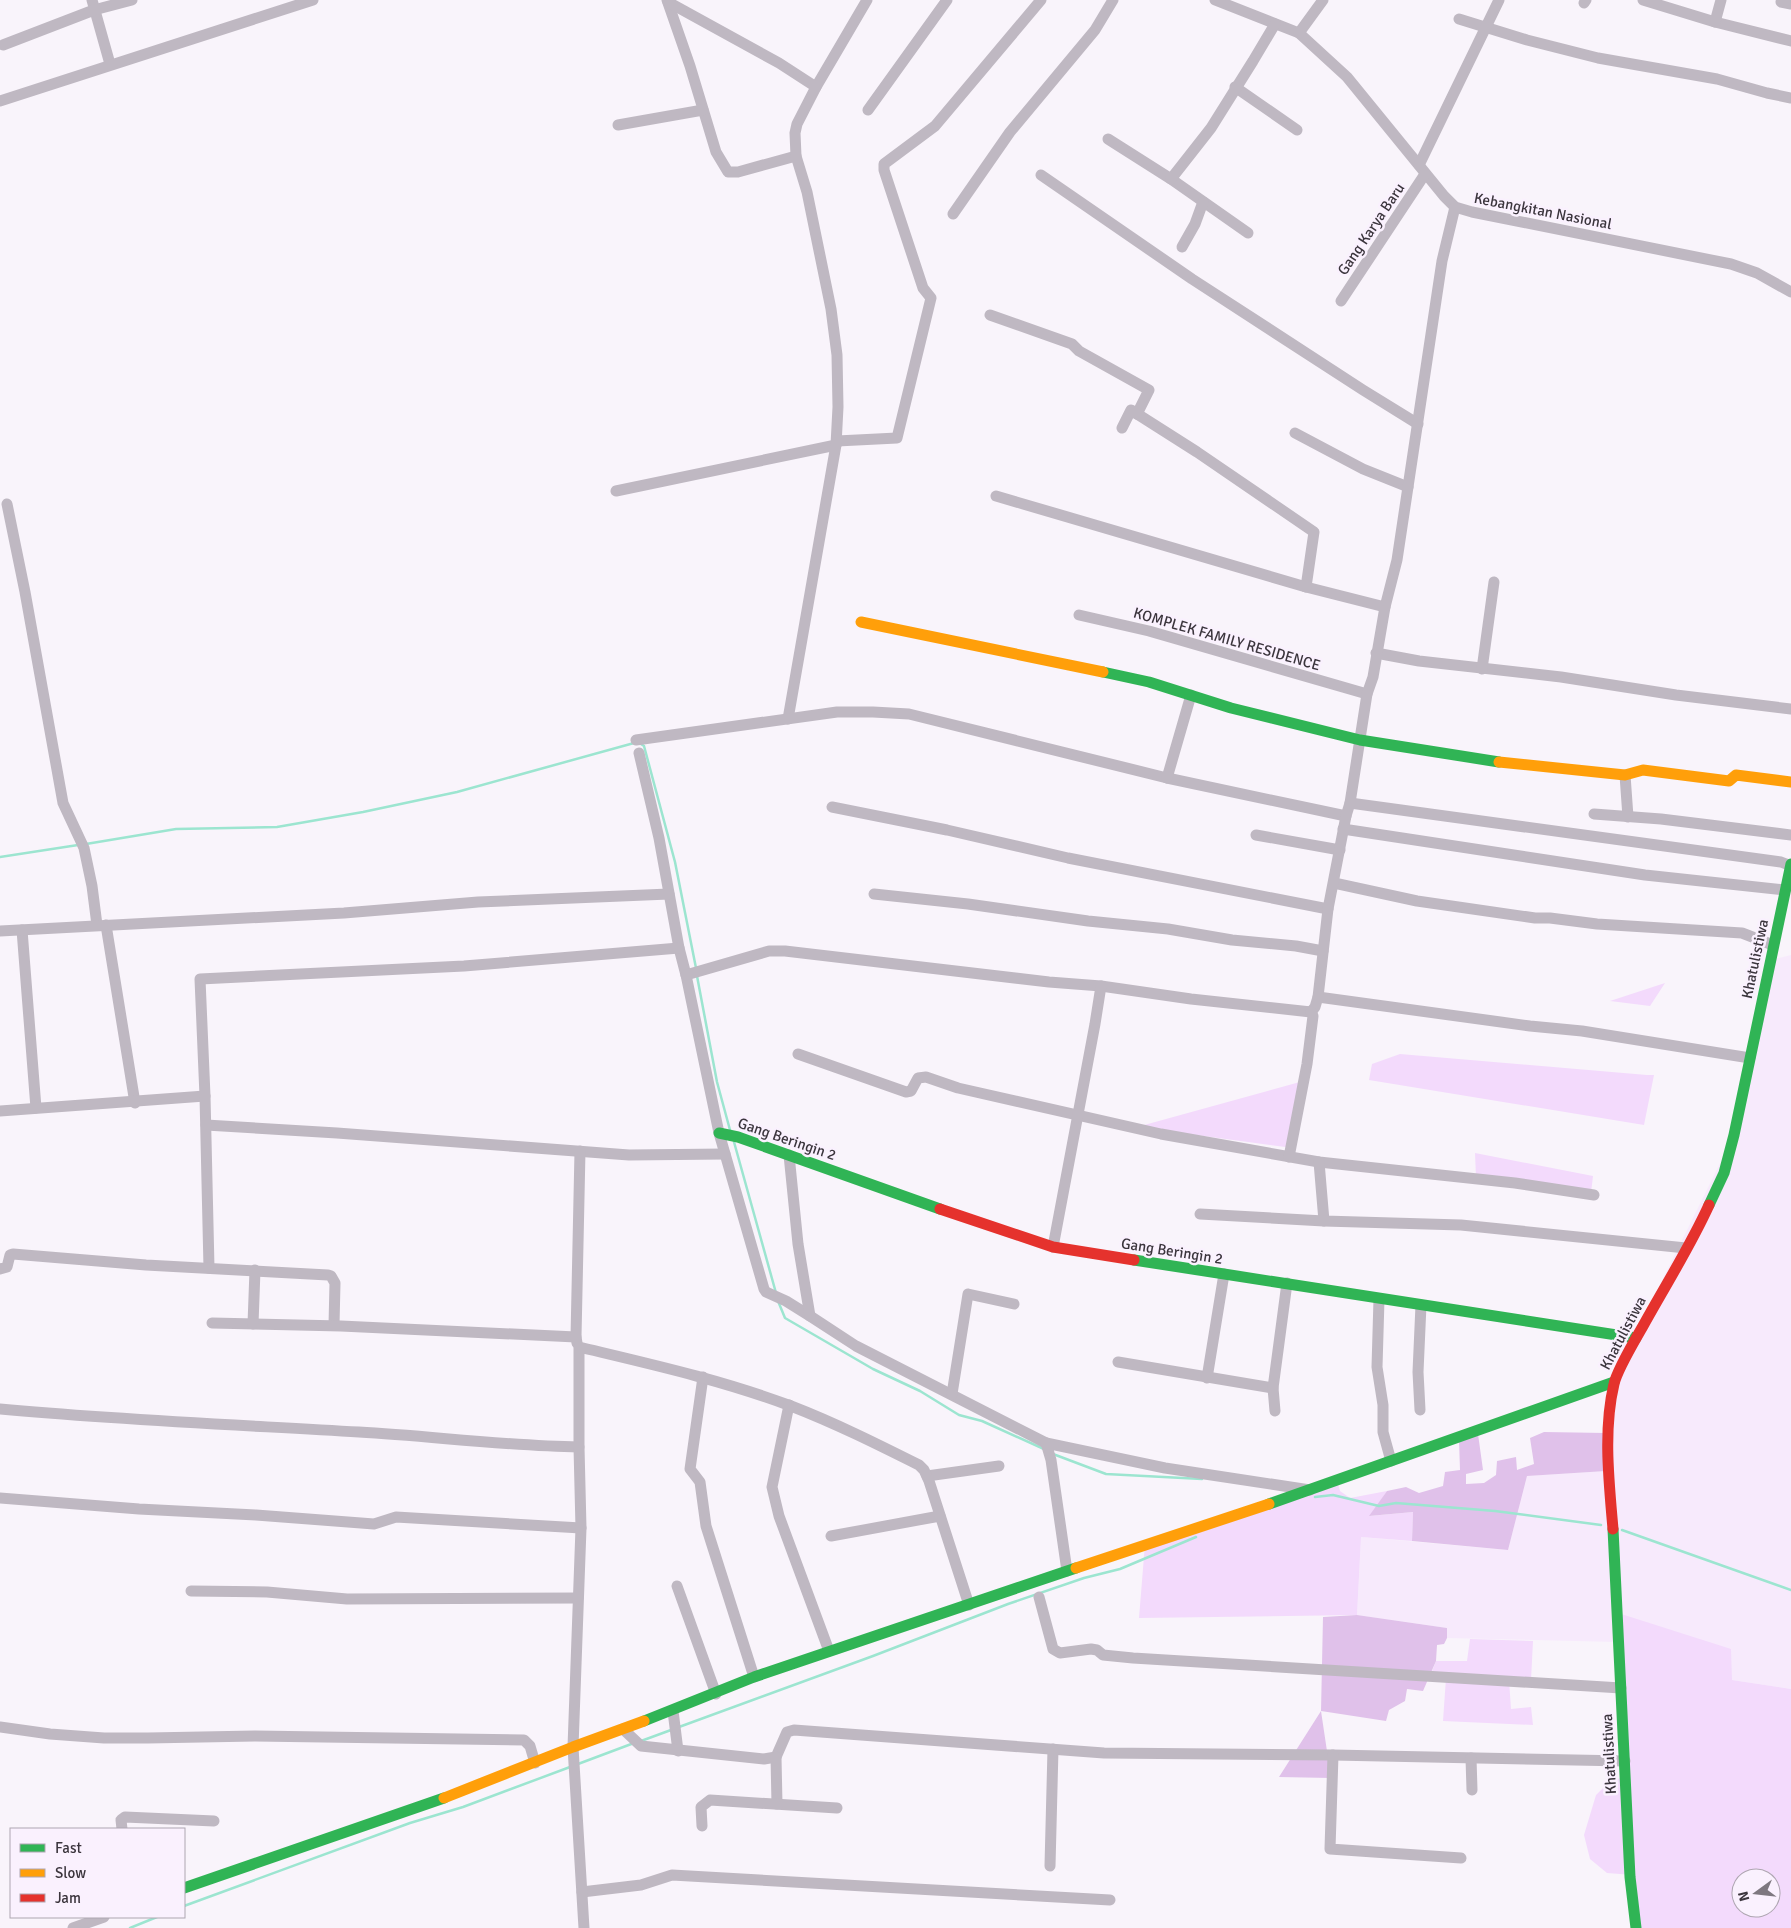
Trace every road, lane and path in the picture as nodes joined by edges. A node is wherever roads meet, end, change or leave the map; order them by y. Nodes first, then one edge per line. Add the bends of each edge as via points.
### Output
1 (132, 0) edge
2 (313, 0) edge
3 (867, 0) edge
4 (948, 0) edge
5 (1041, 0) edge
6 (1112, 0) edge
7 (1214, 0) edge
8 (1323, 0) edge
9 (1499, 0) edge
10 (1643, 0) edge
11 (1721, 0) edge
12 (668, 1) edge
13 (292, 3) edge
14 (93, 5) edge
15 (1459, 19) dead end
16 (1715, 22) junction
17 (1275, 24) junction
18 (1486, 28) junction
19 (1299, 34) junction
20 (1791, 41) edge
21 (3, 45) dead end
22 (110, 64) junction
23 (816, 86) junction
24 (1235, 87) junction
25 (1791, 98) edge
26 (0, 101) edge
27 (703, 110) junction
28 (868, 110) dead end
29 (618, 125) dead end
30 (1297, 130) dead end
31 (1108, 139) dead end
32 (796, 156) junction
33 (1422, 170) junction
34 (1041, 175) dead end
35 (1171, 179) junction
36 (1204, 202) junction
37 (1455, 207) junction
38 (953, 214) dead end
39 (1248, 233) dead end
40 (1182, 246) dead end
41 (1791, 292) edge
42 (1341, 301) dead end
43 (990, 315) dead end
44 (1137, 414) junction
45 (1418, 424) junction
46 (1122, 428) dead end
47 (1295, 433) dead end
48 (836, 443) junction
49 (1408, 487) junction
50 (616, 491) dead end
51 (996, 496) dead end
52 (7, 504) dead end
53 (1494, 582) dead end
54 (1306, 587) junction
55 (1386, 607) junction
56 (1078, 615) dead end
57 (861, 622) dead end
58 (1376, 653) junction
59 (1482, 669) junction
60 (1367, 694) junction
61 (1191, 695) junction
62 (1791, 709) edge
63 (788, 719) junction
64 (636, 740) dead end
65 (1360, 740) junction
66 (639, 753) dead end
67 (1625, 775) junction
68 (1167, 778) junction
69 (1791, 782) edge
70 (1350, 802) junction
71 (832, 808) dead end
72 (1594, 814) dead end
73 (1346, 816) junction
74 (1628, 817) junction
75 (1343, 829) junction
76 (1256, 834) dead end
77 (1791, 835) edge
78 (1340, 850) junction
79 (1791, 865) edge
80 (1334, 883) junction
81 (1785, 890) junction
82 (669, 894) junction
83 (874, 894) dead end
84 (1328, 909) junction
85 (102, 925) junction
86 (22, 930) junction
87 (0, 931) edge
88 (1773, 946) junction
89 (679, 948) junction
90 (1323, 951) junction
91 (689, 974) junction
92 (1101, 986) junction
93 (1318, 997) junction
94 (1310, 1012) junction
95 (798, 1054) dead end
96 (1750, 1058) junction
97 (205, 1096) junction
98 (134, 1103) junction
99 (36, 1108) junction
100 (0, 1111) edge
101 (1078, 1114) junction
102 (206, 1125) junction
103 (728, 1135) junction
104 (580, 1151) junction
105 (725, 1154) junction
106 (789, 1155) junction
107 (1289, 1157) junction
108 (1319, 1162) junction
109 (1594, 1194) dead end
110 (1200, 1214) dead end
111 (1324, 1221) junction
112 (1053, 1247) junction
113 (1686, 1248) junction
114 (209, 1268) junction
115 (0, 1269) edge
116 (255, 1270) junction
117 (1224, 1274) junction
118 (1286, 1283) junction
119 (1379, 1299) junction
120 (1014, 1304) dead end
121 (1421, 1305) junction
122 (810, 1316) junction
123 (212, 1323) dead end
124 (253, 1324) junction
125 (334, 1325) junction
126 (1636, 1338) junction
127 (577, 1342) junction
128 (1118, 1362) dead end
129 (702, 1377) junction
130 (1207, 1378) junction
131 (1614, 1382) junction
132 (1273, 1388) junction
133 (952, 1394) junction
134 (789, 1406) junction
135 (0, 1409) edge
136 (1420, 1410) dead end
137 (1275, 1411) dead end
138 (1047, 1444) junction
139 (578, 1447) junction
140 (1391, 1461) junction
141 (999, 1466) dead end
142 (927, 1476) junction
143 (1308, 1492) junction
144 (0, 1498) edge
145 (940, 1516) junction
146 (581, 1528) junction
147 (832, 1536) dead end
148 (1067, 1571) junction
149 (677, 1586) dead end
150 (191, 1591) dead end
151 (1039, 1597) dead end
152 (578, 1598) junction
153 (969, 1605) junction
154 (829, 1652) junction
155 (754, 1677) junction
156 (1621, 1688) junction
157 (716, 1694) junction
158 (672, 1711) junction
159 (0, 1727) edge
160 (623, 1729) junction
161 (573, 1747) junction
162 (1053, 1749) junction
163 (678, 1750) junction
164 (1333, 1755) junction
165 (776, 1757) junction
166 (1471, 1758) junction
167 (1625, 1761) junction
168 (535, 1763) junction
169 (1472, 1790) dead end
170 (777, 1804) junction
171 (837, 1808) dead end
172 (214, 1821) dead end
173 (702, 1826) dead end
174 (122, 1828) edge
175 (1460, 1858) dead end
176 (1050, 1866) dead end
177 (185, 1888) edge
178 (582, 1892) junction
179 (1110, 1900) dead end
180 (101, 1918) edge
181 (73, 1928) edge
182 (584, 1928) edge
183 (1636, 1928) edge

1 - 14 street
2 - 13 street
3 - 23 street
4 - 28 street
5 - 48 street via 935,126 884,164 923,288 931,298 896,438
6 - 38 street via 1095,30 1010,132
7 - 17 street, Kebangkitan Nasional
8 - 19 street
9 - 18 street, Gang Karya Baru
10 - 16 street
11 - 16 street
12 - 23 street
12 - 27 street
13 - 22 street
14 - 21 street
14 - 22 street
15 - 18 street
16 - 20 street
17 - 19 street, Kebangkitan Nasional
17 - 24 street
18 - 25 street via 1598,58 1717,80
18 - 33 street, Gang Karya Baru
19 - 33 street, Kebangkitan Nasional via 1347,77
22 - 26 street
23 - 32 street via 797,124
24 - 30 street
24 - 35 street via 1211,128
27 - 29 street
27 - 32 street via 716,152 728,172
31 - 35 street
32 - 48 street via 807,192 831,309 837,355
33 - 37 street, Kebangkitan Nasional
33 - 42 street, Gang Karya Baru via 1364,274
34 - 45 street via 1192,279
35 - 36 street
36 - 39 street
36 - 40 street
37 - 41 street, Kebangkitan Nasional via 1738,266
37 - 45 street via 1442,261
43 - 44 street via 1072,344 1149,390
44 - 46 street via 1130,410
44 - 54 street via 1314,532
45 - 49 street
47 - 49 street via 1363,469
48 - 50 street
48 - 63 street
49 - 55 street
51 - 54 street
52 - 85 street via 26,592 62,803 82,844
53 - 59 street
54 - 55 street
55 - 58 street
56 - 60 street, KOMPLEK FAMILY RESIDENCE via 1149,631
57 - 61 main road via 1150,682
58 - 59 street
58 - 60 street
59 - 62 street
60 - 65 street
61 - 65 main road
61 - 68 street
63 - 64 street
63 - 68 street via 837,712 909,714
65 - 67 main road via 1521,765
65 - 70 street
66 - 82 street
67 - 69 main road via 1643,770 1729,781 1736,775
67 - 74 street
68 - 73 street
70 - 73 street
70 - 79 street
71 - 84 street
72 - 74 street
73 - 75 street
74 - 77 street
75 - 78 street
75 - 81 street via 1645,875
76 - 78 street
78 - 80 street
79 - 81 main road, Khatulistiwa
80 - 84 street
80 - 88 street via 1425,903 1535,918 1742,933
81 - 88 main road, Khatulistiwa
82 - 85 street
82 - 89 street
83 - 90 street
84 - 90 street
85 - 86 street
85 - 98 street
86 - 87 street
86 - 99 street
88 - 96 main road, Khatulistiwa
89 - 91 street
89 - 97 street via 464,966 200,979
90 - 93 street
91 - 92 street via 769,952 785,951
91 - 103 street
92 - 94 street
92 - 101 street
93 - 94 street
93 - 96 street via 1582,1031
94 - 107 street via 1313,1016 1307,1064
95 - 101 street via 906,1092 918,1078 926,1077 958,1088
96 - 113 main road, Khatulistiwa via 1724,1173
97 - 98 street
97 - 102 street
98 - 99 street
99 - 100 street
101 - 107 street via 1161,1134
101 - 112 street
102 - 104 street
102 - 114 street
103 - 105 street
103 - 106 main road, Gang Beringin 2
104 - 105 street via 628,1155
104 - 127 street
105 - 122 street via 766,1292
106 - 112 main road, Gang Beringin 2
106 - 122 street via 798,1244
107 - 108 street
108 - 109 street
108 - 111 street
110 - 111 street
111 - 113 street via 1461,1225
112 - 117 main road, Gang Beringin 2
113 - 126 main road, Khatulistiwa
114 - 115 street via 13,1254 8,1267
114 - 116 street
116 - 124 street
116 - 125 street via 332,1276 335,1282
117 - 118 main road, Gang Beringin 2
117 - 130 street
118 - 119 main road, Gang Beringin 2
118 - 132 street
119 - 121 main road, Gang Beringin 2
119 - 140 street via 1377,1367 1384,1432
120 - 133 street via 968,1294
121 - 126 main road, Gang Beringin 2
121 - 136 street
122 - 133 street via 856,1346
123 - 124 street
124 - 125 street
125 - 127 street
126 - 131 main road, Khatulistiwa
127 - 129 street
127 - 139 street
128 - 130 street
129 - 134 street
129 - 155 street via 690,1469 700,1482 706,1526
130 - 132 street
131 - 140 main road
131 - 156 main road, Khatulistiwa via 1610,1411 1609,1484
132 - 137 street
133 - 138 street
134 - 142 street via 831,1422 920,1465
134 - 154 street via 772,1487 779,1516
135 - 139 street
138 - 143 street
138 - 148 street
139 - 146 street
140 - 143 main road
141 - 142 street
142 - 145 street
143 - 148 main road
144 - 146 street via 374,1524 396,1517
145 - 147 street
145 - 153 street
146 - 152 street
148 - 153 main road
149 - 157 street
150 - 152 street via 267,1592 347,1599
151 - 156 street via 1052,1649 1060,1653 1091,1649 1103,1655 1133,1658
152 - 161 street
153 - 154 main road
154 - 155 main road
155 - 157 main road
156 - 167 main road, Khatulistiwa
157 - 158 main road
158 - 160 main road
158 - 163 street
159 - 168 street via 113,1738 255,1736 524,1740 530,1746
160 - 161 main road
160 - 163 street via 637,1743
161 - 168 main road
161 - 178 street
162 - 164 street via 1104,1753
162 - 165 street via 794,1730 787,1732
162 - 176 street
163 - 165 street via 764,1759
164 - 166 street
164 - 175 street via 1330,1849
165 - 170 street
166 - 167 street
166 - 169 street
167 - 183 main road, Khatulistiwa via 1630,1877
168 - 177 main road
170 - 171 street
170 - 173 street via 708,1800 701,1807
172 - 174 street via 125,1816 121,1820
178 - 179 street via 641,1885 672,1875
178 - 182 street
180 - 181 street

